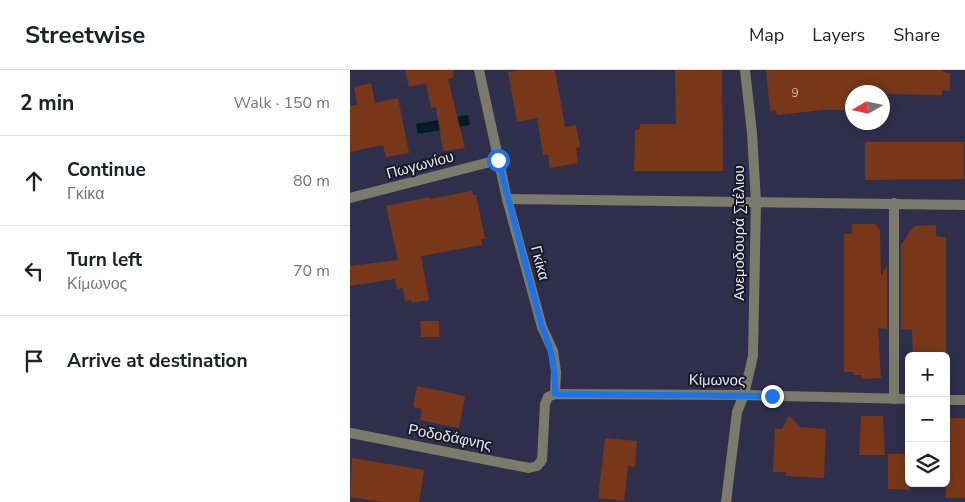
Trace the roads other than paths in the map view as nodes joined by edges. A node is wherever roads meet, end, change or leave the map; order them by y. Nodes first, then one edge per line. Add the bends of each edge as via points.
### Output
1 (478, 70) edge
2 (745, 70) edge
3 (498, 160) junction
4 (350, 198) edge
5 (507, 199) junction
6 (756, 202) junction
7 (894, 203) junction
8 (965, 205) edge
9 (555, 394) junction
10 (744, 395) junction
11 (894, 399) junction
12 (905, 399) edge
13 (950, 400) edge
14 (965, 400) edge
15 (350, 433) edge
16 (542, 460) joint
17 (726, 502) edge

1 - 3 street, Γκίκα
2 - 6 street, Ανεμοδουρά Στέλιου
3 - 4 street, Πωγωνίου
3 - 5 street, Γκίκα
5 - 6 street
5 - 9 street, Γκίκα via 542,327 553,351
6 - 7 street
6 - 10 street, Ανεμοδουρά Στέλιου via 753,356
7 - 8 street
7 - 11 street
9 - 10 street, Κίμωνος
9 - 16 street, Γκίκα via 548,397 546,404
10 - 11 street, Κίμωνος
10 - 17 street, Ανεμοδουρά Στέλιου via 737,412
11 - 12 street, Κίμωνος
13 - 14 street
15 - 16 street, Ροδοδάφνης via 529,468

